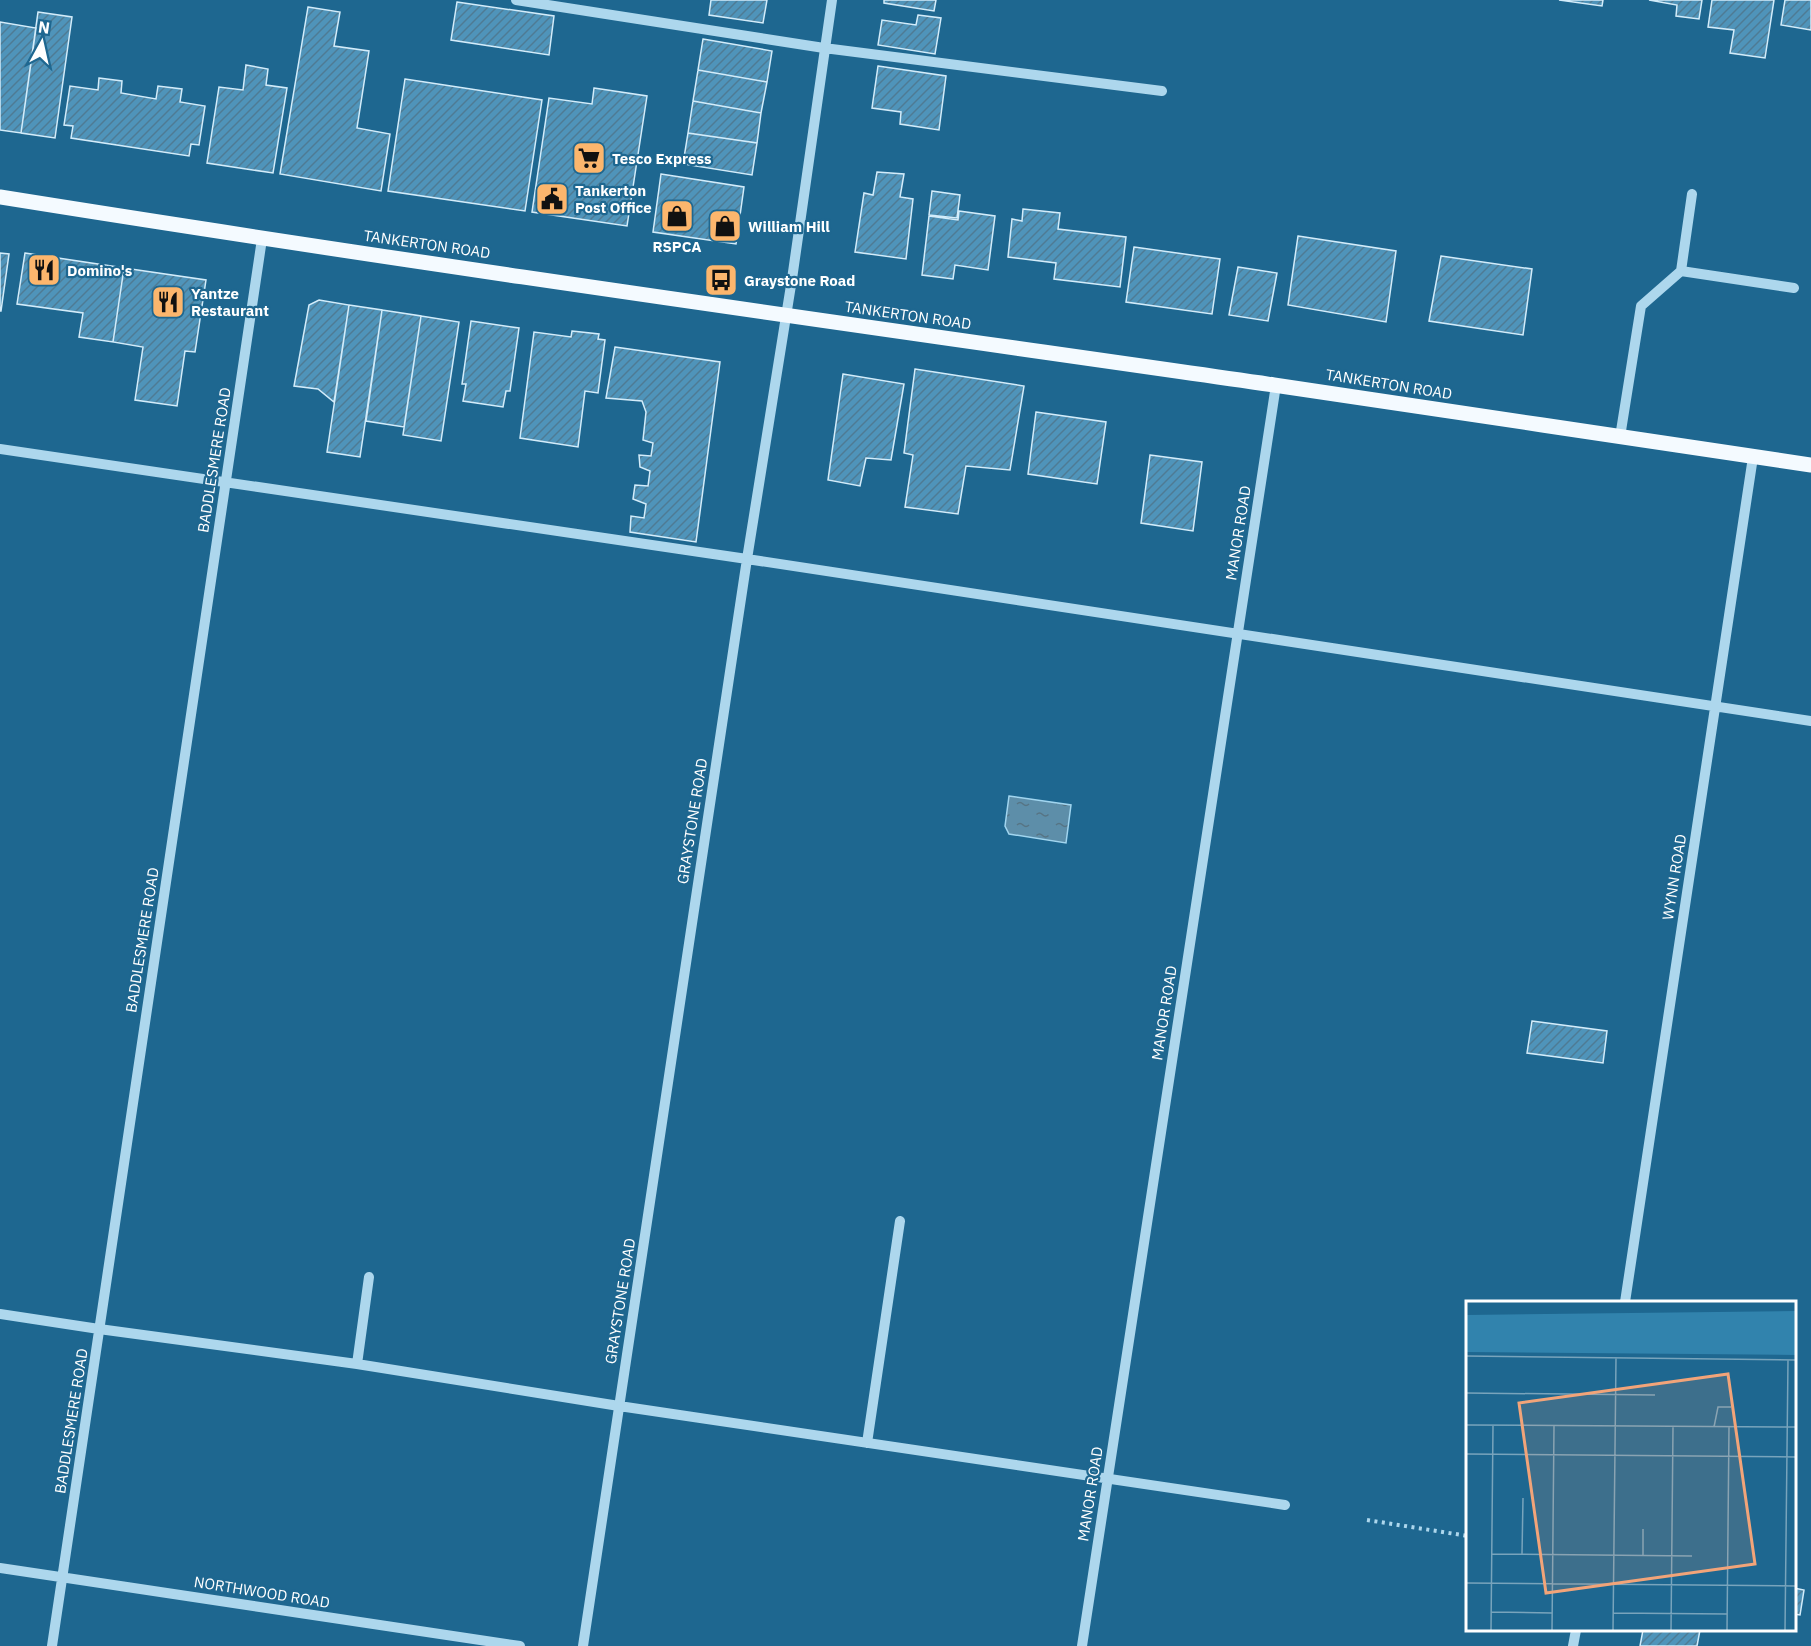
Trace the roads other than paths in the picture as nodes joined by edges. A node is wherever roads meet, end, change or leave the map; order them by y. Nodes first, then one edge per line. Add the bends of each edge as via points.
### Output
1 (516, 0) edge
2 (832, 0) edge
3 (824, 48) junction
4 (1162, 91) dead end
5 (1692, 194) dead end
6 (0, 197) edge
7 (262, 239) junction
8 (1681, 271) junction
9 (1794, 288) dead end
10 (787, 316) junction
11 (1276, 385) junction
12 (1620, 437) junction
13 (0, 449) edge
14 (1753, 456) junction
15 (1811, 465) edge
16 (226, 483) junction
17 (747, 559) junction
18 (1237, 633) junction
19 (1715, 706) junction
20 (1811, 720) edge
21 (900, 1221) dead end
22 (369, 1277) dead end
23 (1625, 1301) edge
24 (0, 1314) edge
25 (99, 1329) junction
26 (357, 1364) junction
27 (619, 1406) junction
28 (867, 1443) junction
29 (1107, 1480) junction
30 (1286, 1505) dead end
31 (0, 1568) edge
32 (62, 1577) junction
33 (1576, 1631) edge
34 (52, 1646) edge
35 (520, 1646) edge
36 (583, 1646) edge
37 (1082, 1646) edge
38 (1573, 1646) edge

1 - 3 street
2 - 3 street, GRAYSTONE ROAD
3 - 4 street
3 - 10 street, GRAYSTONE ROAD
5 - 8 street
6 - 7 main road, TANKERTON ROAD
7 - 10 main road, TANKERTON ROAD
7 - 16 street, BADDLESMERE ROAD
8 - 9 street
8 - 12 street via 1641,306
10 - 11 main road, TANKERTON ROAD
10 - 17 street, GRAYSTONE ROAD
11 - 12 main road, TANKERTON ROAD
11 - 18 street, MANOR ROAD
12 - 14 main road, TANKERTON ROAD
13 - 16 street
14 - 15 main road, TANKERTON ROAD
14 - 19 street, WYNN ROAD
16 - 17 street
16 - 25 street, BADDLESMERE ROAD
17 - 18 street
17 - 27 street, GRAYSTONE ROAD
18 - 19 street
18 - 29 street, MANOR ROAD
19 - 20 street
19 - 23 street, WYNN ROAD
21 - 28 street
22 - 26 street
24 - 25 street
25 - 26 street
25 - 32 street, BADDLESMERE ROAD
26 - 27 street
27 - 28 street
27 - 36 street, GRAYSTONE ROAD
28 - 29 street
29 - 30 street
29 - 37 street, MANOR ROAD
31 - 32 street, NORTHWOOD ROAD
32 - 34 street, BADDLESMERE ROAD
32 - 35 street, NORTHWOOD ROAD
33 - 38 street

